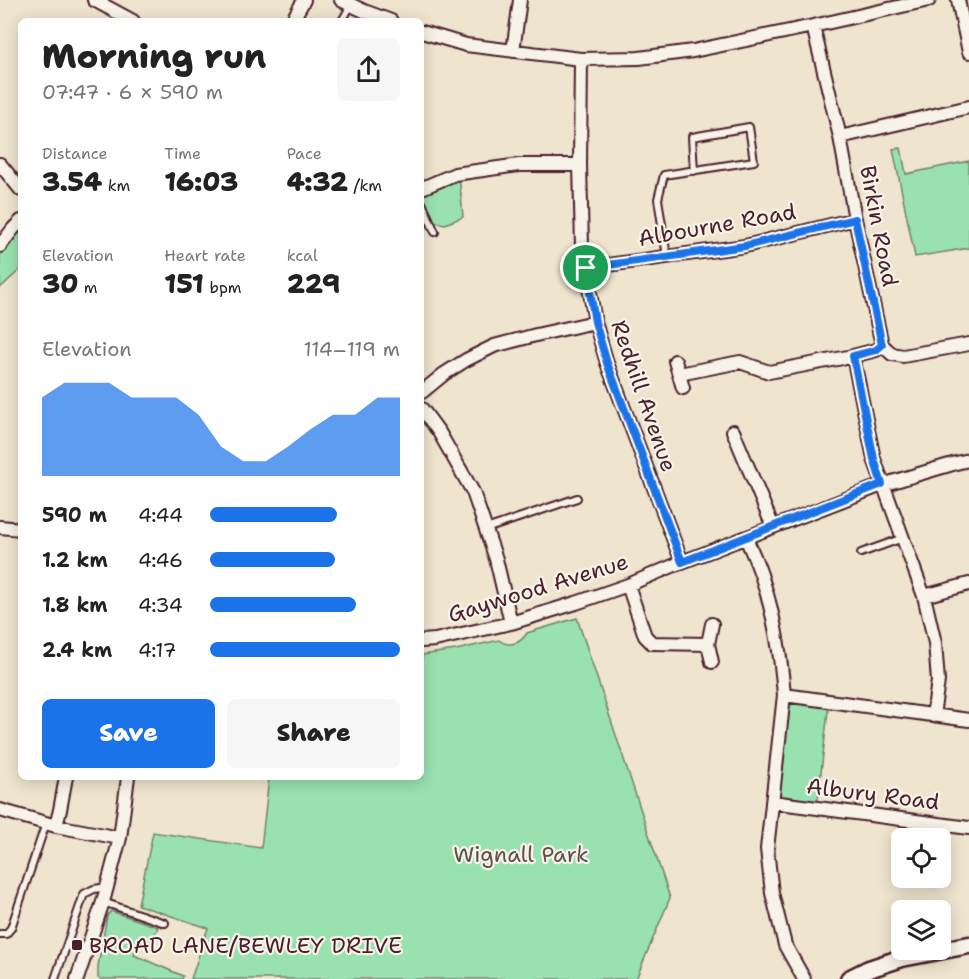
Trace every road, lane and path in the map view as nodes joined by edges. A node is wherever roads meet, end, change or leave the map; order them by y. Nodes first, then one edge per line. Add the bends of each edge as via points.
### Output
1 (94, 0) edge
2 (304, 0) edge
3 (520, 0) edge
4 (929, 0) edge
5 (958, 0) edge
6 (346, 2) edge
7 (127, 18) edge
8 (294, 18) edge
9 (343, 18) edge
10 (384, 18) edge
11 (813, 26) junction
12 (424, 33) edge
13 (513, 51) junction
14 (969, 52) edge
15 (582, 59) junction
16 (969, 107) edge
17 (840, 136) junction
18 (0, 164) edge
19 (580, 165) junction
20 (694, 171) junction
21 (18, 186) edge
22 (424, 187) edge
23 (424, 207) edge
24 (855, 219) junction
25 (18, 224) edge
26 (435, 232) dead end
27 (0, 246) edge
28 (667, 257) junction
29 (586, 268) junction
30 (595, 322) junction
31 (969, 344) edge
32 (882, 345) junction
33 (853, 356) junction
34 (675, 361) dead end
35 (679, 374) junction
36 (683, 388) dead end
37 (424, 390) edge
38 (424, 412) edge
39 (734, 431) dead end
40 (969, 460) edge
41 (882, 484) junction
42 (577, 498) dead end
43 (0, 527) edge
44 (772, 527) junction
45 (18, 529) edge
46 (486, 530) junction
47 (746, 538) junction
48 (904, 538) junction
49 (861, 553) dead end
50 (682, 562) junction
51 (969, 584) edge
52 (628, 585) junction
53 (924, 596) junction
54 (511, 623) junction
55 (712, 624) dead end
56 (424, 641) edge
57 (708, 644) junction
58 (712, 662) dead end
59 (784, 695) junction
60 (933, 716) junction
61 (969, 720) edge
62 (65, 780) edge
63 (128, 780) edge
64 (772, 802) junction
65 (0, 810) edge
66 (51, 825) junction
67 (969, 828) edge
68 (120, 838) junction
69 (108, 887) junction
70 (103, 902) junction
71 (165, 923) dead end
72 (0, 934) edge
73 (969, 945) edge
74 (56, 979) edge
75 (77, 979) edge
76 (804, 979) edge
77 (849, 979) edge

1 - 7 street
2 - 8 street
3 - 13 street
4 - 11 street
5 - 14 street
6 - 9 lane
6 - 10 street
11 - 15 street via 693,51 639,58
11 - 17 street, Birkin Road
12 - 13 street via 466,45
13 - 15 street
15 - 19 street, Redhill Avenue
16 - 17 street
17 - 24 street, Birkin Road
18 - 21 street
19 - 22 street via 519,165 455,174
19 - 29 street, Redhill Avenue
20 - 20 lane via 754,161 749,127 692,137
20 - 28 lane via 664,176 658,199
23 - 26 lane
24 - 28 street, Albourne Road via 745,246
24 - 32 street, Birkin Road
25 - 27 street
28 - 29 street, Albourne Road
29 - 30 street, Redhill Avenue
30 - 37 street via 494,346 466,360
30 - 50 street, Redhill Avenue
31 - 32 street via 903,356 892,354
32 - 33 street
33 - 35 street via 770,372 740,362
33 - 41 street
34 - 35 street
35 - 36 street
38 - 46 street via 473,492
39 - 44 street
40 - 41 street, Gaywood Avenue
41 - 44 street, Gaywood Avenue
41 - 48 street
42 - 46 lane
43 - 45 street
44 - 47 street, Gaywood Avenue
46 - 54 street
47 - 50 street, Gaywood Avenue
47 - 59 street via 763,581 776,634
48 - 49 lane
48 - 53 street
50 - 52 street, Gaywood Avenue
51 - 53 street
52 - 54 street, Gaywood Avenue
52 - 57 street via 645,636 652,643
53 - 60 street via 935,643 938,681
54 - 56 street, Gaywood Avenue
55 - 57 street
57 - 58 street
59 - 60 street
59 - 64 street
60 - 61 street
62 - 66 street via 60,810
63 - 68 street
64 - 67 street, Albury Road
64 - 76 street via 767,849 772,893 785,945
65 - 66 street
66 - 68 street
66 - 72 lane via 10,928 6,934
68 - 69 street
69 - 70 street
69 - 74 lane via 84,894
70 - 71 lane
70 - 75 street
73 - 77 street via 902,958

